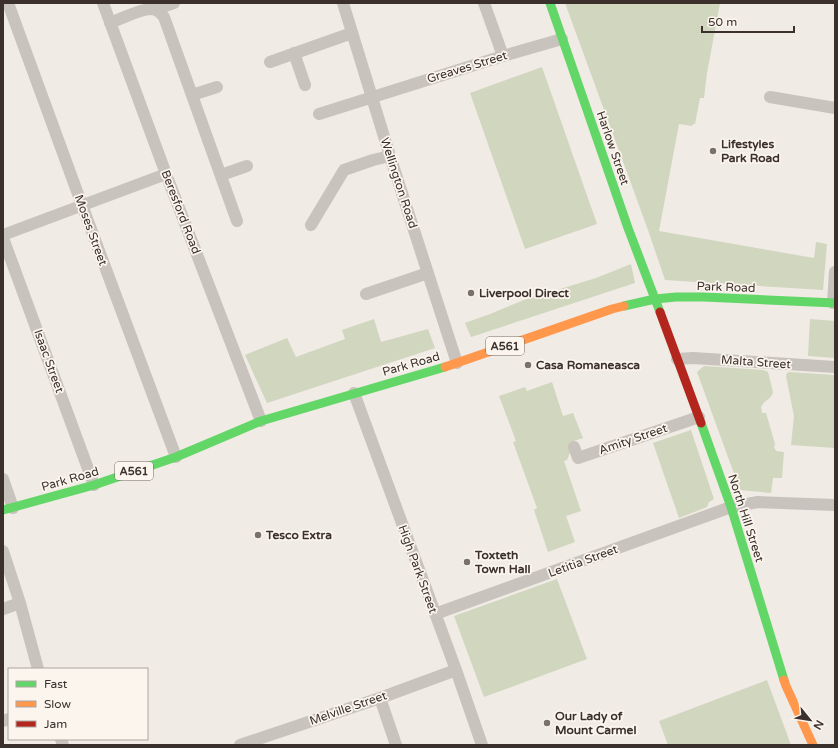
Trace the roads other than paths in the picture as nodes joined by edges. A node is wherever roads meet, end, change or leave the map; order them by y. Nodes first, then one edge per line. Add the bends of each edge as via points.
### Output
1 (8, 3) edge
2 (103, 3) edge
3 (174, 3) edge
4 (343, 3) edge
5 (484, 3) edge
6 (550, 3) edge
7 (158, 11) junction
8 (110, 23) junction
9 (352, 33) junction
10 (562, 39) junction
11 (294, 53) junction
12 (503, 56) junction
13 (270, 62) dead end
14 (306, 85) dead end
15 (217, 87) dead end
16 (192, 95) junction
17 (770, 97) dead end
18 (372, 98) junction
19 (835, 108) edge
20 (319, 114) dead end
21 (390, 156) junction
22 (247, 166) dead end
23 (166, 174) junction
24 (221, 175) junction
25 (82, 205) junction
26 (231, 215) dead end
27 (311, 225) dead end
28 (3, 236) edge
29 (835, 272) edge
30 (428, 273) junction
31 (366, 294) dead end
32 (655, 299) junction
33 (834, 303) edge
34 (677, 360) junction
35 (457, 362) junction
36 (835, 367) edge
37 (354, 393) junction
38 (699, 417) junction
39 (261, 421) junction
40 (574, 447) dead end
41 (176, 457) junction
42 (3, 479) edge
43 (94, 485) junction
44 (835, 505) edge
45 (731, 507) junction
46 (8, 509) edge
47 (3, 551) edge
48 (20, 603) junction
49 (3, 609) edge
50 (434, 614) junction
51 (38, 668) edge
52 (456, 670) junction
53 (380, 698) junction
54 (240, 745) edge
55 (396, 745) edge
56 (482, 745) edge
57 (813, 745) edge

1 - 25 street, Moses Street
2 - 8 street, Beresford Road
3 - 7 street
4 - 9 street, Wellington Road
5 - 12 street
6 - 10 main road, Harlow Street
7 - 8 street via 143,10
7 - 16 street via 164,17
8 - 23 street, Beresford Road
9 - 11 street
9 - 18 street, Wellington Road
10 - 12 street, Greaves Street
10 - 32 main road, Harlow Street
11 - 13 street
11 - 14 street
12 - 18 street, Greaves Street
15 - 16 street
16 - 24 street
17 - 19 street
18 - 20 street, Greaves Street
18 - 21 street, Wellington Road
21 - 27 street via 344,170
21 - 30 street, Wellington Road
22 - 24 street
23 - 25 street
23 - 39 street, Beresford Road
24 - 26 street
25 - 28 street
25 - 41 street, Moses Street
28 - 43 street, Isaac Street
29 - 33 street
30 - 31 street
30 - 35 street, Wellington Road
32 - 33 main road, Park Road / A561 via 704,297
32 - 34 main road, North Hill Street
32 - 35 main road, Park Road / A561 via 612,309
34 - 36 street, Malta Street via 693,358
34 - 38 main road, North Hill Street
35 - 37 main road, Park Road / A561
37 - 39 main road, Park Road / A561
37 - 50 street, High Park Street
38 - 40 street, Amity Street via 578,458
38 - 45 main road, North Hill Street
39 - 41 main road, Park Road / A561
41 - 43 main road, Park Road / A561
42 - 46 street
43 - 46 main road, Park Road / A561
44 - 45 street, Letitia Street via 758,502
45 - 50 street, Letitia Street
45 - 57 main road, North Hill Street via 786,686
47 - 48 street
48 - 49 street
48 - 51 street
50 - 52 street, High Park Street
52 - 53 street, Melville Street
52 - 56 street, High Park Street
53 - 54 street, Melville Street
53 - 55 street

